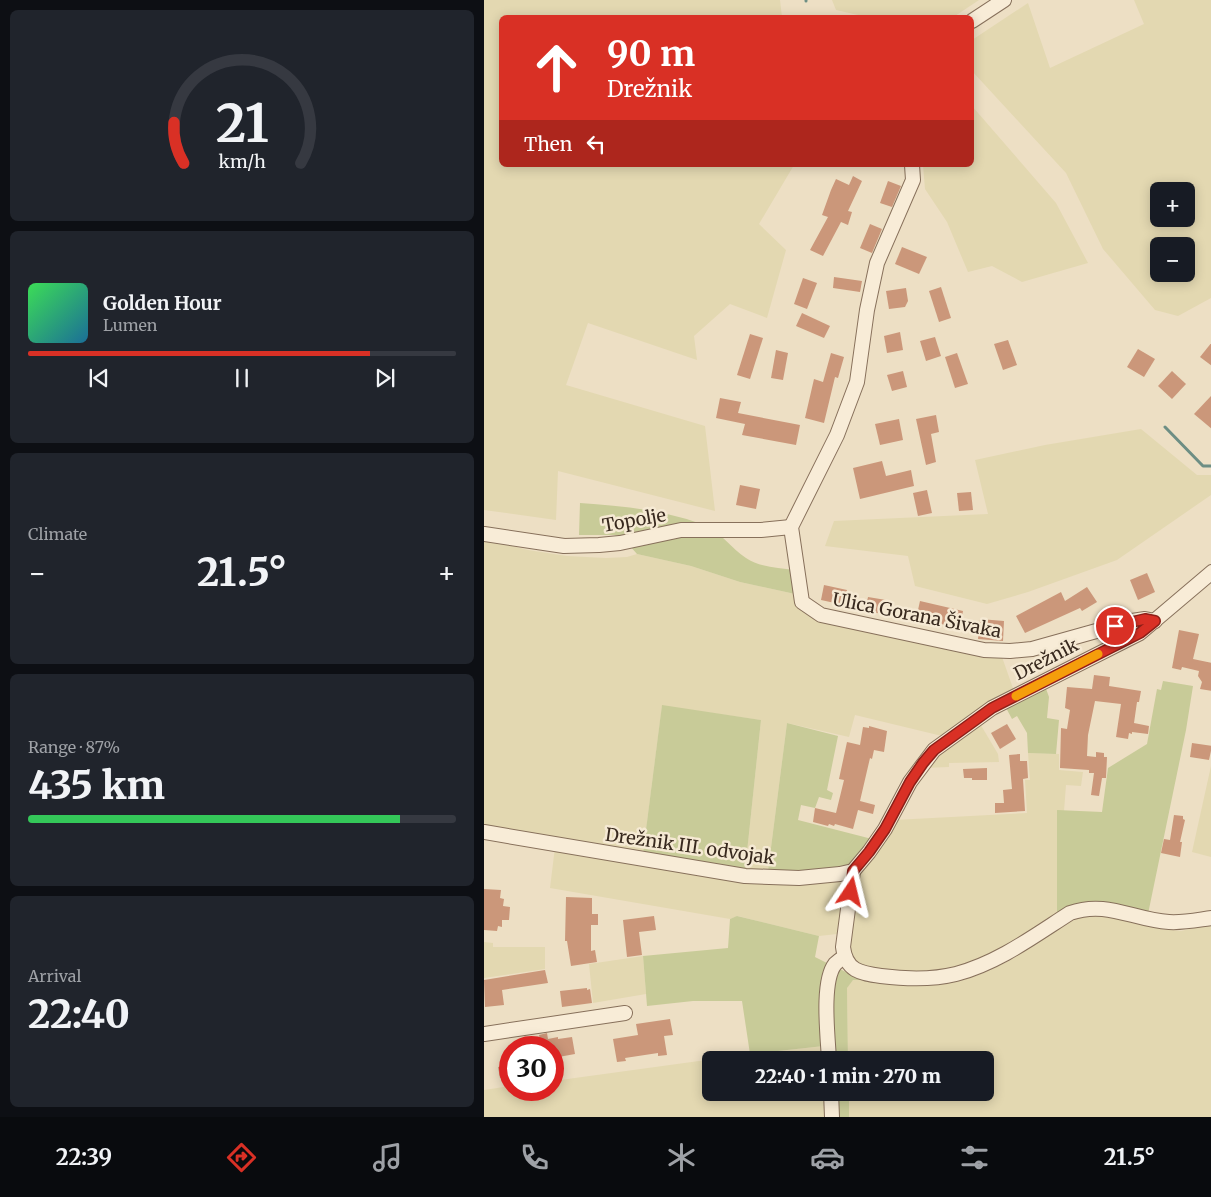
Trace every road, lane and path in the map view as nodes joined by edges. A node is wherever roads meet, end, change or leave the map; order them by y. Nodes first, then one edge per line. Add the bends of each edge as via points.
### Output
1 (1004, 0) edge
2 (974, 20) edge
3 (912, 167) edge
4 (791, 527) junction
5 (484, 534) edge
6 (1211, 572) edge
7 (1155, 621) junction
8 (484, 832) edge
9 (853, 871) junction
10 (1211, 918) edge
11 (844, 957) junction
12 (625, 1013) dead end
13 (484, 1034) edge
14 (829, 1051) edge
15 (831, 1101) edge
16 (832, 1117) edge

1 - 2 street
3 - 4 street via 913,180 877,263 857,382 837,435
4 - 5 street, Topolje via 681,530 620,543 564,546
4 - 7 street, Ulica Gorana Šivaka via 802,602 821,615 984,650 1010,651 1032,649 1132,621
6 - 7 street, Drežnik
7 - 9 street, Drežnik via 1140,633 992,708 934,750 899,801 885,829
8 - 9 street, Drežnik III. odvojak via 746,876 799,878
9 - 11 street
10 - 11 street via 1168,922 1104,908 1083,908 988,963 955,975 933,978 869,974 854,970
11 - 14 street via 834,965 828,982
12 - 13 street
15 - 16 street

